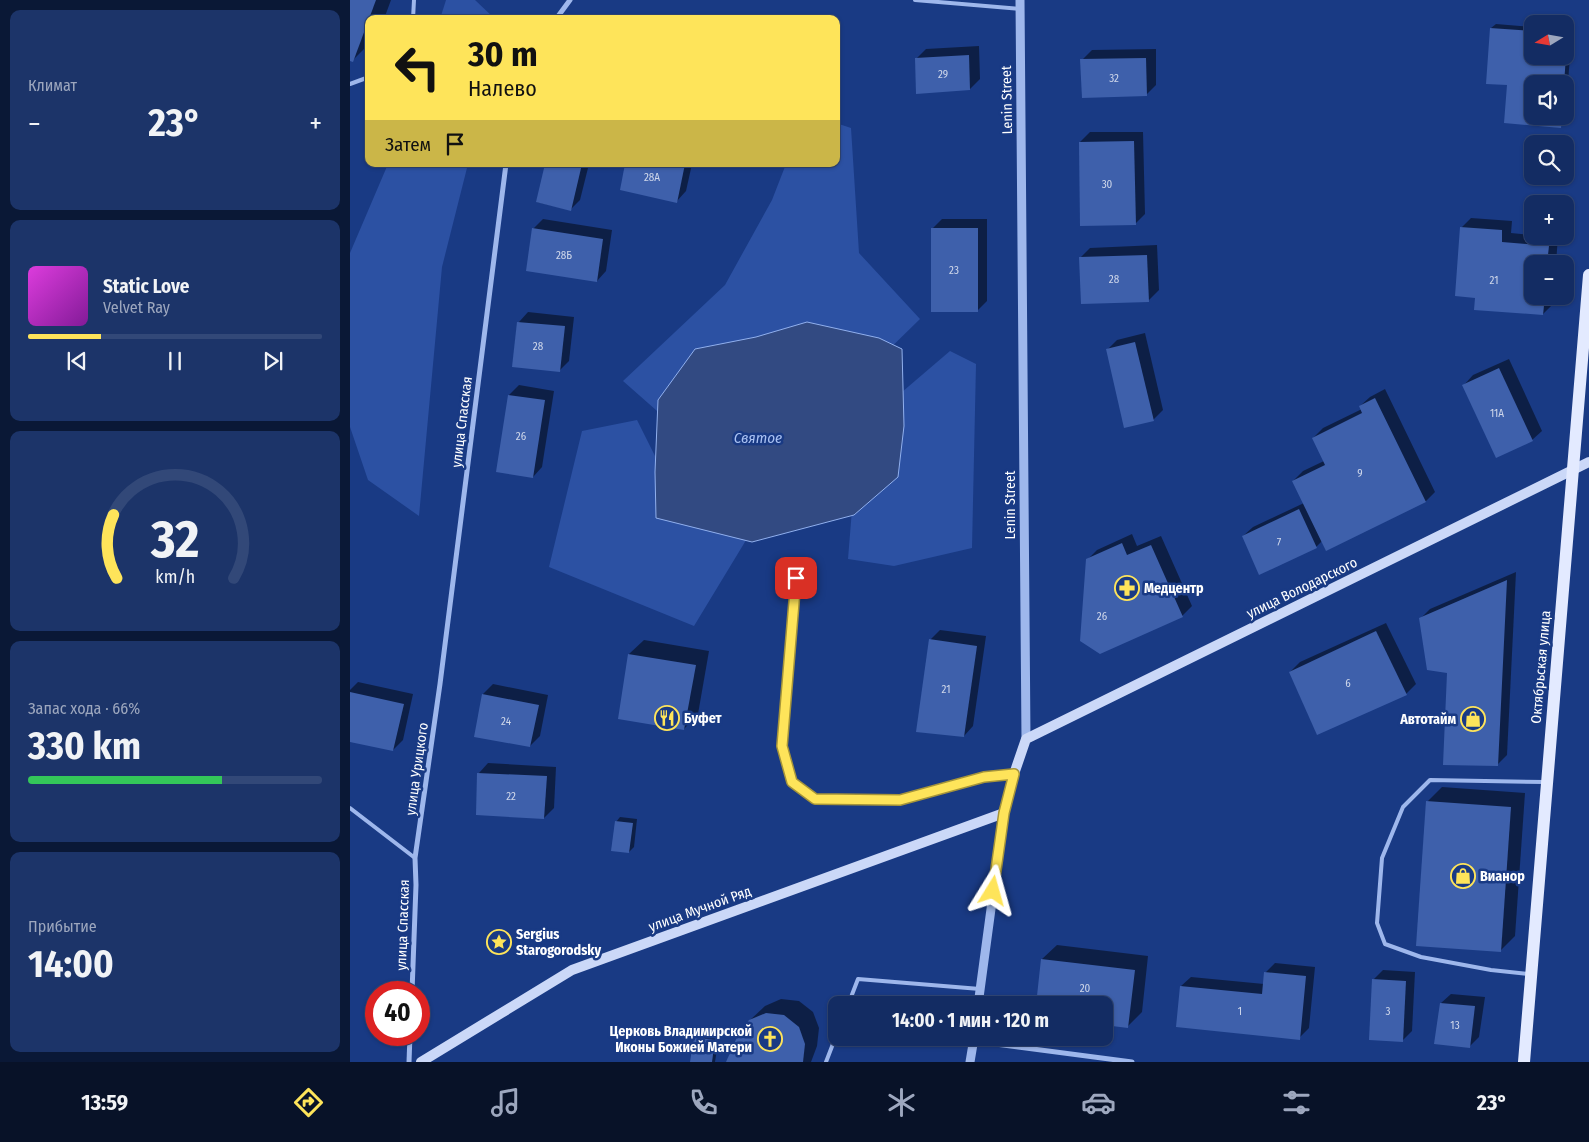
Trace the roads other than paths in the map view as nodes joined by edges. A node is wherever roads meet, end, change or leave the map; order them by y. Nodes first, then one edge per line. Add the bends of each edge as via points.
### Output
1 (414, 0) edge
2 (570, 0) edge
3 (915, 0) edge
4 (1020, 5) edge
5 (412, 15) edge
6 (559, 15) edge
7 (365, 78) edge
8 (350, 84) edge
9 (506, 167) edge
10 (1589, 275) edge
11 (1589, 462) edge
12 (1572, 470) junction
13 (796, 578) dead end
14 (440, 684) joint
15 (1026, 739) junction
16 (1014, 774) junction
17 (1547, 782) junction
18 (350, 808) edge
19 (1004, 813) junction
20 (415, 858) junction
21 (1531, 974) junction
22 (412, 981) edge
23 (980, 989) junction
24 (851, 996) edge
25 (979, 996) edge
26 (410, 1046) edge
27 (832, 1046) edge
28 (972, 1046) edge
29 (1021, 1046) edge
30 (409, 1062) edge
31 (421, 1062) edge
32 (826, 1062) edge
33 (970, 1062) edge
34 (1132, 1062) edge
35 (1524, 1062) edge

1 - 5 lane
2 - 6 street
3 - 4 lane
4 - 15 street, Lenin Street
7 - 8 lane
9 - 14 street, улица Спасская
10 - 12 main road, Октябрьская улица
11 - 12 main road, улица Володарского
12 - 15 main road, улица Володарского
12 - 17 main road, Октябрьская улица
13 - 16 lane via 782,746 792,782 815,799 900,800 984,777
14 - 20 street, улица Урицкого
15 - 16 main road, Lenin Street
16 - 19 main road, Lenin Street
17 - 21 main road, Октябрьская улица
17 - 21 lane via 1430,780 1403,807 1382,858 1377,923 1385,944 1420,957
18 - 20 lane
19 - 23 street, Lenin Street
19 - 31 main road, улица Мучной Ряд via 572,970
20 - 22 street, улица Спасская
21 - 35 main road, Октябрьская улица
23 - 24 lane via 858,979
23 - 25 street, Lenin Street
26 - 30 street
27 - 32 lane
28 - 33 street
29 - 34 street

